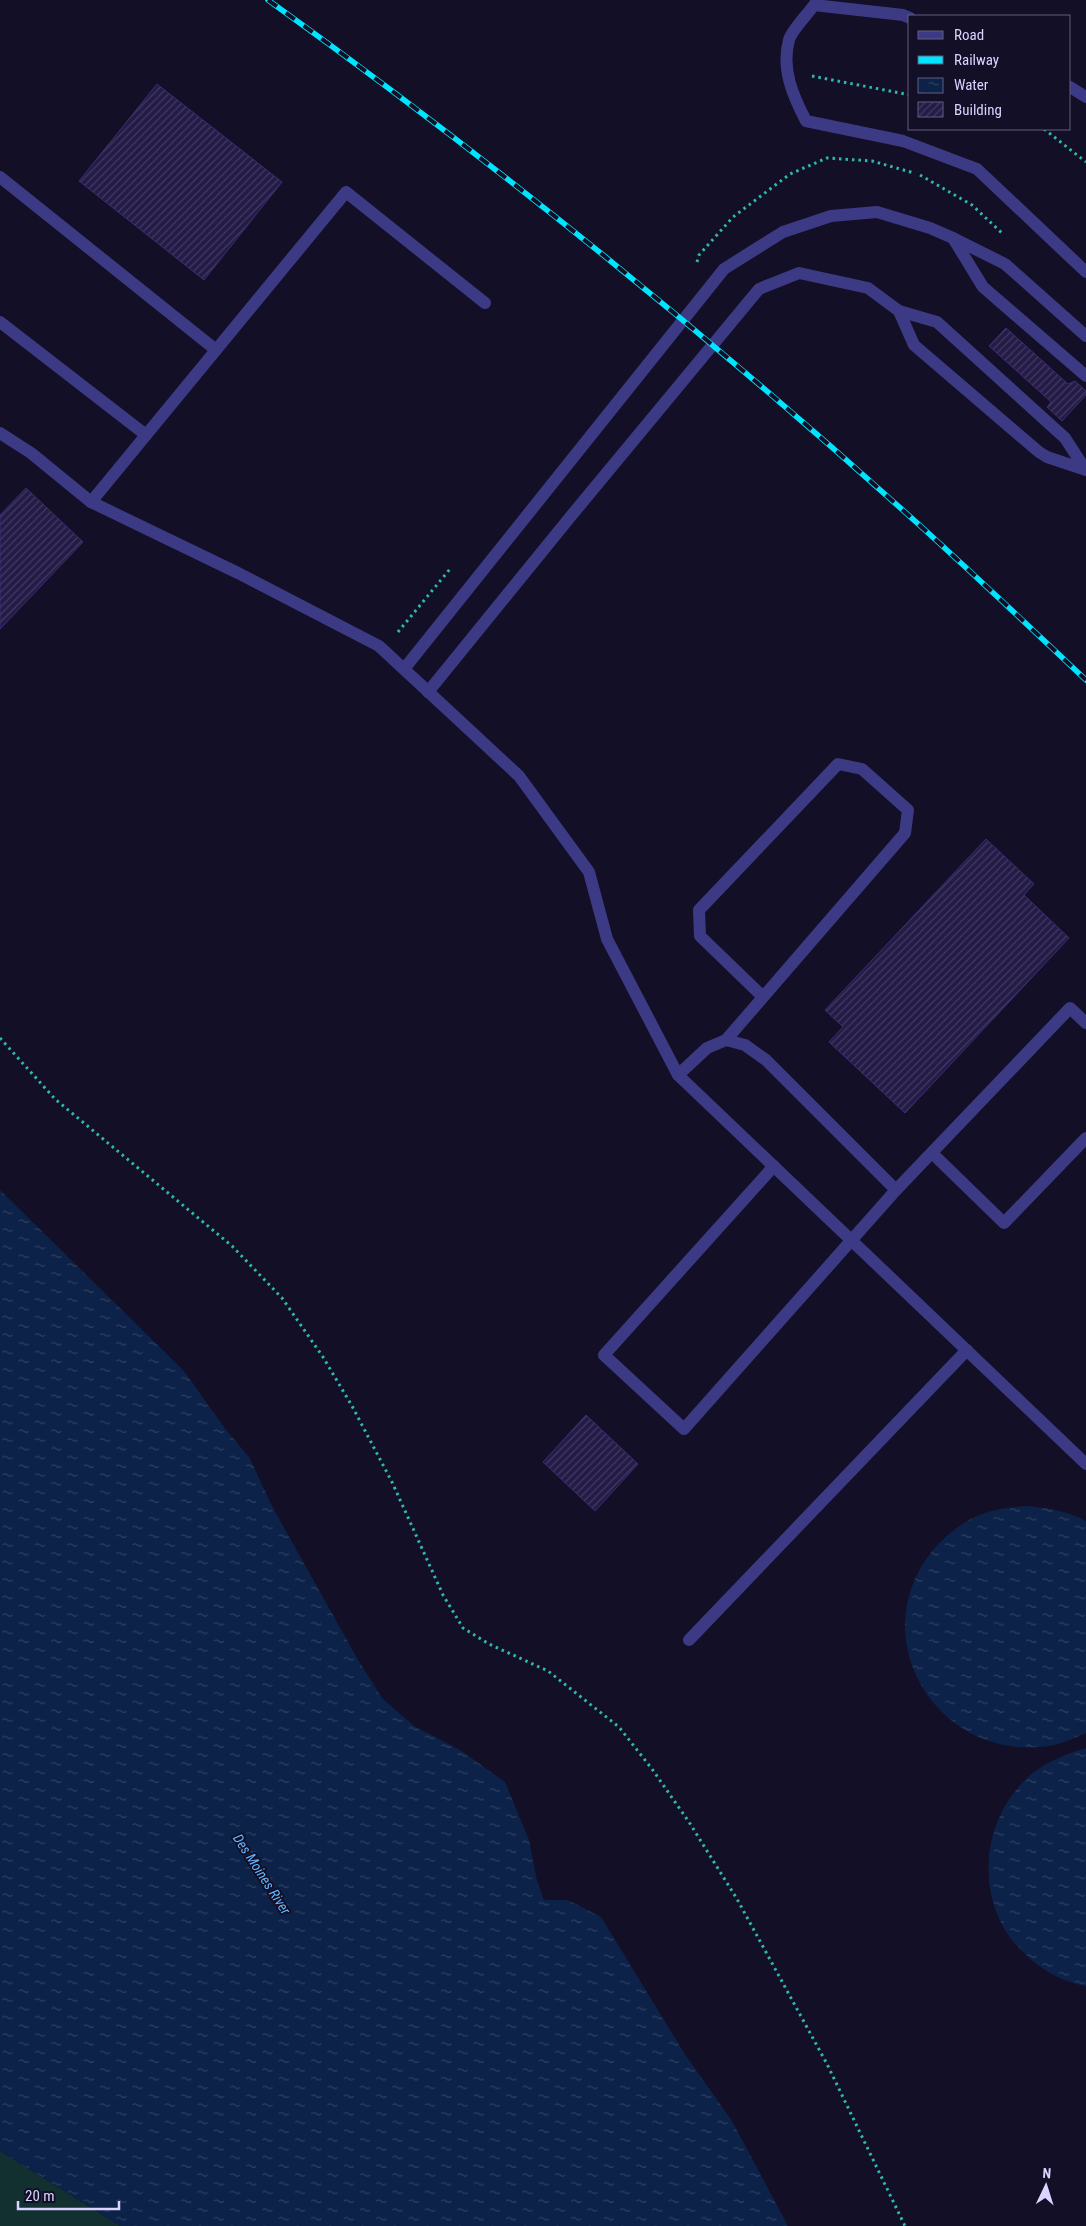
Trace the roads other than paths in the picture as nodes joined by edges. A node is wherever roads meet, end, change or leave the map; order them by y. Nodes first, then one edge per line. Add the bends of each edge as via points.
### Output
1 (908, 17) edge
2 (1071, 87) edge
3 (1086, 97) edge
4 (0, 177) edge
5 (953, 238) junction
6 (1086, 272) edge
7 (485, 303) dead end
8 (899, 311) junction
9 (0, 322) edge
10 (1086, 336) edge
11 (216, 350) junction
12 (1086, 376) edge
13 (0, 433) edge
14 (146, 436) junction
15 (1086, 470) edge
16 (91, 502) junction
17 (404, 670) junction
18 (428, 692) junction
19 (763, 997) junction
20 (1086, 1023) edge
21 (726, 1040) junction
22 (678, 1075) junction
23 (1086, 1138) edge
24 (932, 1152) junction
25 (774, 1166) junction
26 (896, 1190) junction
27 (851, 1240) junction
28 (967, 1350) junction
29 (1086, 1464) edge
30 (689, 1640) dead end

1 - 6 lane via 814,5 789,38 787,72 794,97 806,121 903,141 978,169
2 - 3 lane
4 - 11 lane
5 - 10 lane via 1004,264
5 - 12 lane via 983,287
5 - 17 lane via 877,212 831,216 783,232 724,269
7 - 11 lane via 346,192
8 - 15 lane via 937,322 1065,438
8 - 15 lane via 914,345 1032,446 1047,457
8 - 18 lane via 868,288 799,273 759,289
9 - 14 lane
11 - 14 lane
13 - 16 lane via 31,453
14 - 16 lane
16 - 17 lane via 379,646
17 - 18 lane
18 - 22 lane via 519,776 589,872 606,939
19 - 19 lane via 905,833 908,810 862,769 838,764 699,910 700,936
19 - 21 lane
20 - 24 lane via 1070,1008
21 - 22 lane via 706,1048
21 - 26 lane via 745,1045 766,1060
22 - 25 lane
23 - 24 lane via 1004,1223
24 - 26 lane
25 - 27 lane
25 - 27 lane via 604,1355 684,1429
26 - 27 lane
27 - 28 lane
28 - 29 lane
28 - 30 lane

